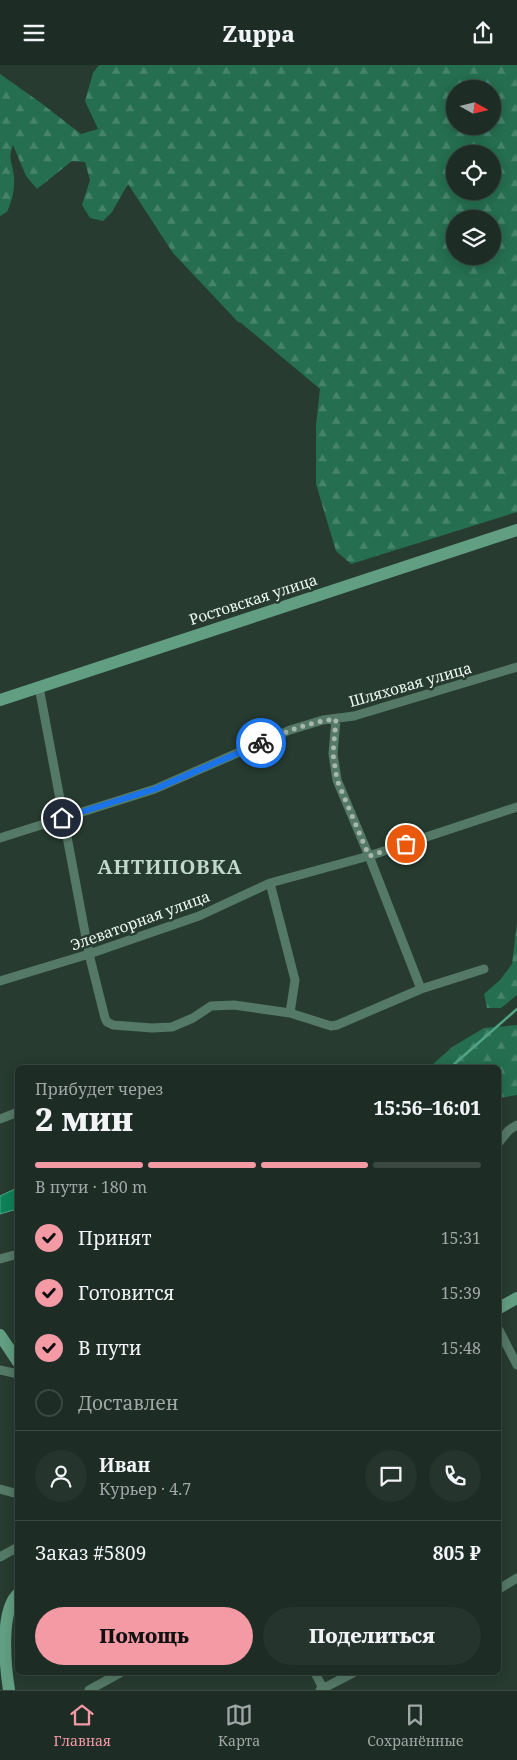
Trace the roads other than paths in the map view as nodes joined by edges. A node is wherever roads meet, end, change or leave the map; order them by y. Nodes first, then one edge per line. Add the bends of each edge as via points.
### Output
1 (517, 530) edge
2 (517, 667) edge
3 (39, 687) junction
4 (0, 700) edge
5 (336, 719) junction
6 (517, 807) edge
7 (62, 818) junction
8 (0, 839) edge
9 (369, 856) junction
10 (270, 883) junction
11 (89, 954) junction
12 (484, 969) dead end
13 (0, 981) edge
14 (421, 989) junction
15 (290, 1013) junction
16 (15, 1113) edge
17 (0, 1119) edge
18 (517, 1125) edge
19 (501, 1139) edge
20 (15, 1255) edge
21 (0, 1259) edge
22 (517, 1298) edge
23 (501, 1307) edge
24 (501, 1333) edge
25 (0, 1335) edge
26 (15, 1358) edge
27 (517, 1365) edge
28 (0, 1370) edge
29 (15, 1373) edge
30 (0, 1489) edge
31 (15, 1493) edge
32 (15, 1549) edge
33 (0, 1557) edge
34 (517, 1578) edge
35 (501, 1588) edge
36 (15, 1596) edge
37 (116, 1675) edge
38 (316, 1675) edge
39 (349, 1675) edge
40 (322, 1689) edge
41 (8, 1690) edge
42 (89, 1690) edge

1 - 3 main road, Ростовская улица
2 - 5 street, Шляховая улица
3 - 4 main road, Ростовская улица
3 - 7 street
5 - 7 street, Шляховая улица via 290,730 155,789
5 - 9 street via 333,754 337,780
6 - 9 street, Элеваторная улица
7 - 8 street, Шляховая улица
7 - 11 street
9 - 10 street, Элеваторная улица
9 - 14 street
10 - 11 street, Элеваторная улица via 199,915
10 - 15 street via 295,980
11 - 13 street, Элеваторная улица
11 - 15 street via 105,1018 113,1025 172,1027 193,1019 211,1006 234,1005
12 - 14 street
14 - 15 street via 337,1025 324,1025
16 - 17 street
18 - 19 street
20 - 21 street
22 - 23 main road
24 - 27 street
25 - 26 main road
28 - 29 street
30 - 31 street
32 - 33 street
34 - 35 street
36 - 41 main road via 6,1606 3,1627
37 - 42 street
38 - 40 street
39 - 40 street

